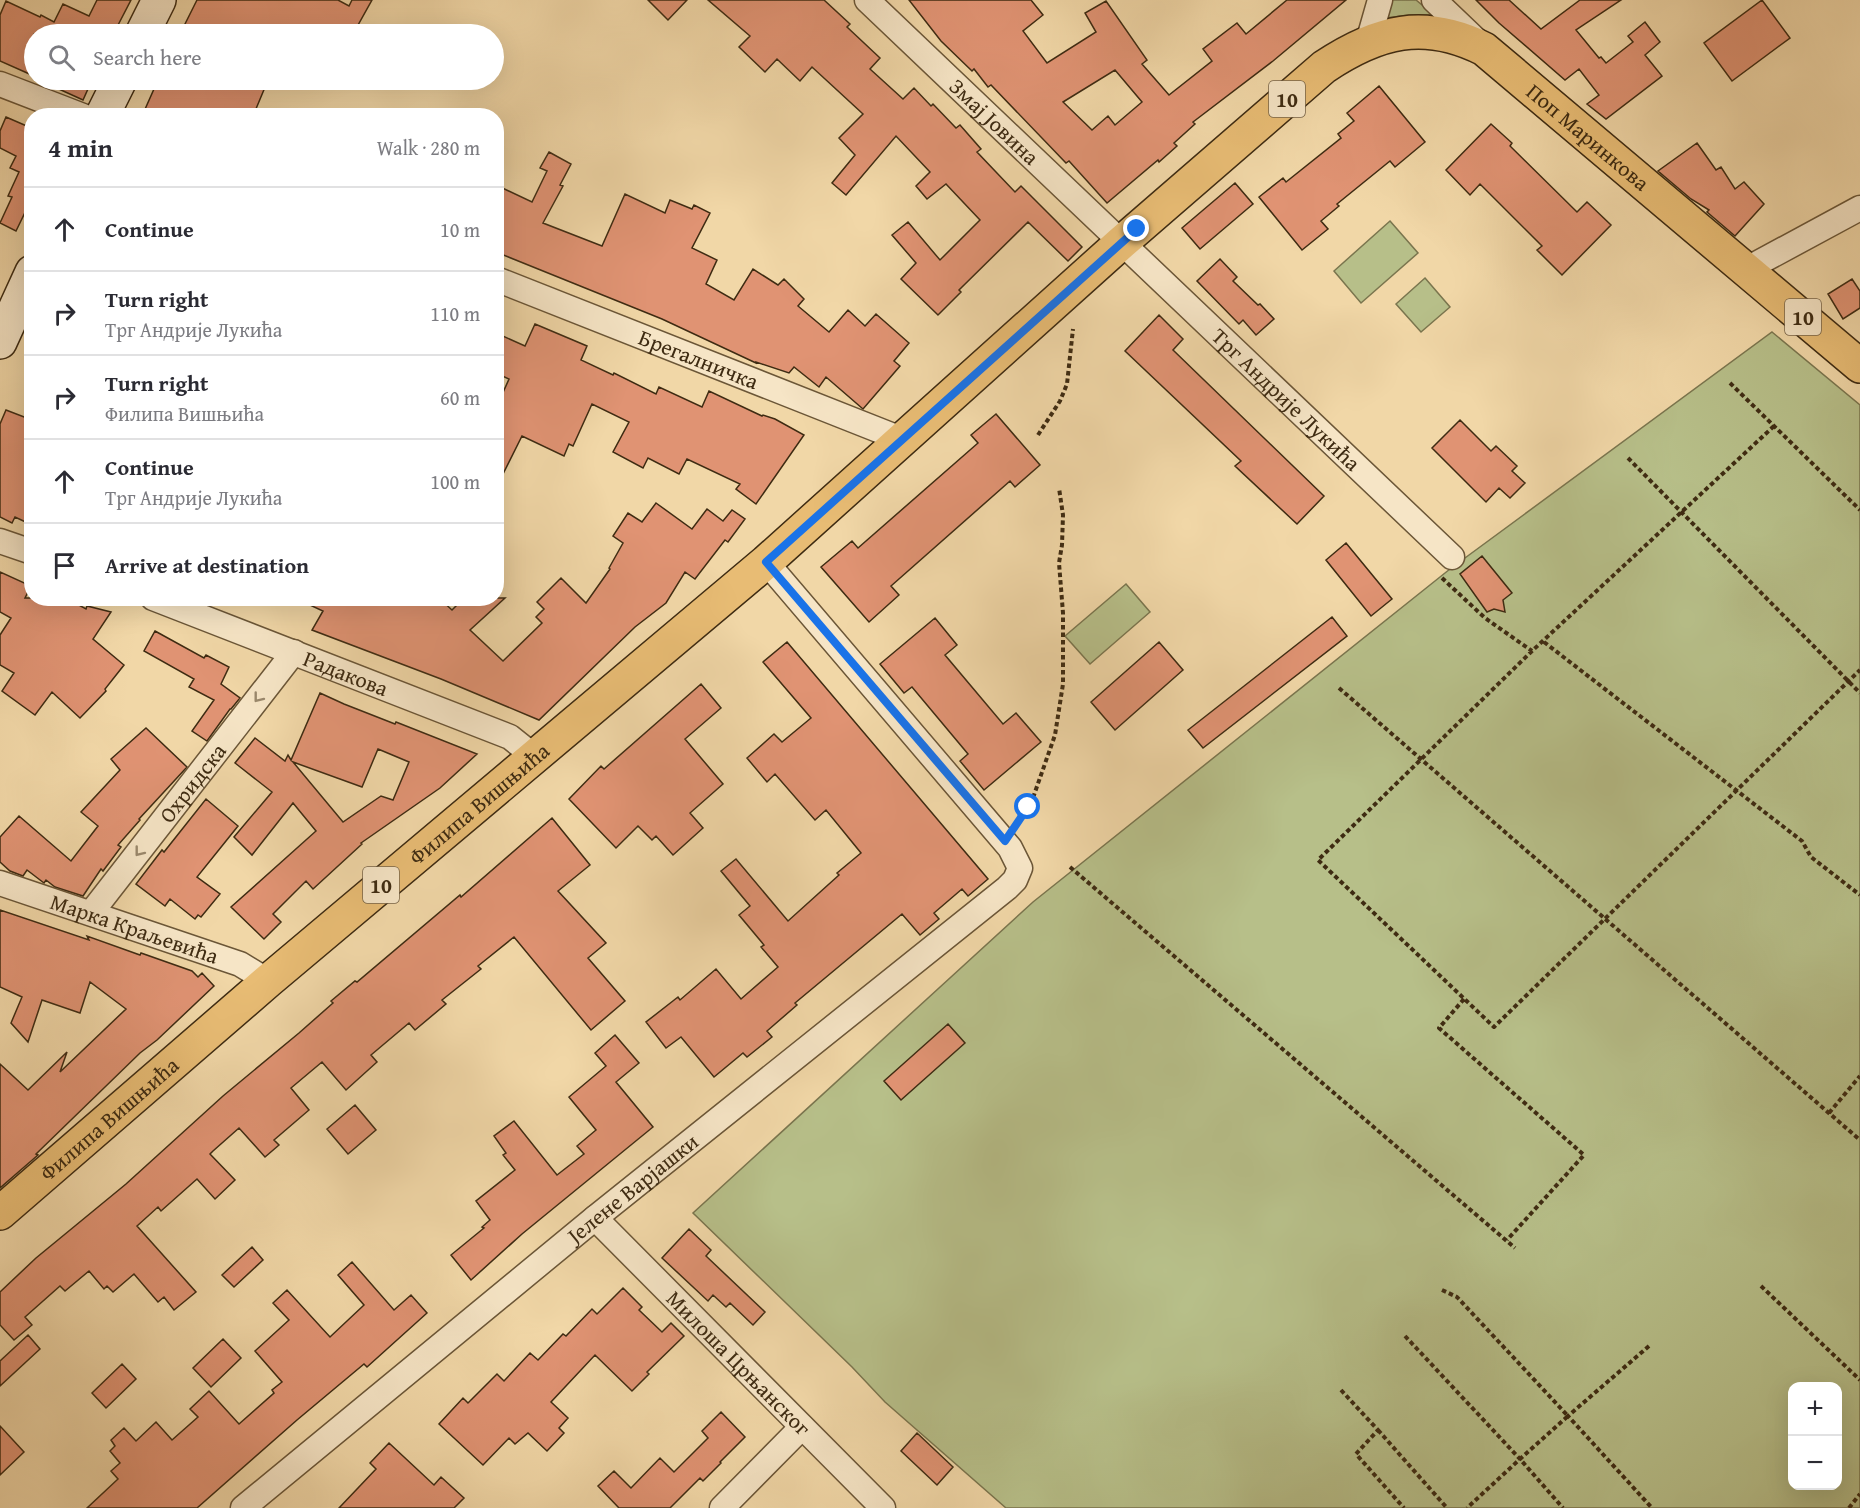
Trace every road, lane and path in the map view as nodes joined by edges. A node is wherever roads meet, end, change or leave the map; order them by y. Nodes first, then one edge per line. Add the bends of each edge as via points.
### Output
1 (159, 0) edge
2 (867, 0) edge
3 (1380, 0) edge
4 (1434, 0) edge
5 (147, 24) edge
6 (1368, 42) junction
7 (1484, 49) junction
8 (0, 84) edge
9 (115, 90) edge
10 (62, 108) edge
11 (106, 108) edge
12 (1860, 208) edge
13 (1121, 243) junction
14 (1747, 269) junction
15 (504, 282) edge
16 (24, 290) edge
17 (1073, 329) dead end
18 (0, 342) edge
19 (1860, 366) edge
20 (1730, 383) dead end
21 (1774, 426) junction
22 (1038, 435) dead end
23 (900, 439) junction
24 (1628, 458) dead end
25 (1059, 488) dead end
26 (1860, 510) edge
27 (1682, 513) junction
28 (0, 541) edge
29 (24, 549) edge
30 (766, 562) junction
31 (1443, 564) joint
32 (174, 606) edge
33 (1544, 642) junction
34 (1532, 651) junction
35 (294, 652) junction
36 (1860, 670) edge
37 (1849, 682) junction
38 (1339, 688) dead end
39 (1860, 693) edge
40 (535, 757) junction
41 (1422, 759) junction
42 (1737, 791) junction
43 (1005, 841) junction
44 (1070, 867) dead end
45 (0, 883) edge
46 (1860, 895) edge
47 (91, 913) junction
48 (1606, 918) junction
49 (268, 981) junction
50 (1464, 999) junction
51 (1860, 1076) edge
52 (1829, 1113) junction
53 (1860, 1140) edge
54 (0, 1213) edge
55 (595, 1218) junction
56 (1507, 1240) junction
57 (1515, 1248) dead end
58 (1761, 1286) dead end
59 (1442, 1290) dead end
60 (1405, 1336) dead end
61 (1649, 1346) dead end
62 (1860, 1380) edge
63 (1341, 1390) dead end
64 (1568, 1416) junction
65 (802, 1427) junction
66 (1378, 1430) junction
67 (1520, 1459) junction
68 (1860, 1494) edge
69 (243, 1508) edge
70 (722, 1508) edge
71 (883, 1508) edge
72 (1404, 1508) edge
73 (1447, 1508) edge
74 (1467, 1508) edge
75 (1563, 1508) edge
76 (1652, 1508) edge
77 (1849, 1508) edge

1 - 5 street
2 - 13 street, Змај Јовина
3 - 6 street
4 - 7 street, Поп Маринкова
6 - 7 main road, 10 via 1424,31 1466,39
6 - 13 main road, 10 via 1324,67
7 - 14 main road, Поп Маринкова / 10
8 - 10 street
9 - 11 street
12 - 14 street
13 - 23 main road, 10
13 - 31 street, Трг Андрије Лукића
14 - 19 main road, 10
15 - 23 street, Брегалничка
16 - 18 street
17 - 22 path via 1067,384
20 - 21 path
21 - 26 path
21 - 27 path
23 - 30 main road, Филипа Вишњића / 10
24 - 27 path
25 - 43 path via 1063,684 1055,735 1034,795
27 - 33 path
27 - 37 path
28 - 29 street
30 - 40 main road, Филипа Вишњића / 10
30 - 43 street
31 - 34 path via 1485,618
32 - 35 street, Радакова
33 - 34 path
33 - 42 path
34 - 41 path
35 - 40 street, Радакова via 510,737
35 -> 47 street, Охридска
36 - 37 path
37 - 39 path
37 - 42 path
38 - 41 path
40 - 49 main road, Филипа Вишњића / 10
41 - 48 path
41 - 50 path via 1318,860
42 - 46 path via 1802,841 1810,857
42 - 48 path
43 - 55 street, Јелене Варјашки via 1020,868 1007,888
44 - 56 path
45 - 47 street, Марка Краљевића
47 - 49 street, Марка Краљевића via 240,964
48 - 50 path via 1494,1027
48 - 52 path
49 - 54 main road, Филипа Вишњића / 10
50 - 56 path via 1439,1028 1584,1155
51 - 52 path
52 - 53 path
55 - 65 street, Милоша Црњанског
55 - 69 street, Јелене Варјашки
56 - 57 path
58 - 62 path
59 - 64 path via 1457,1297
60 - 67 path
61 - 64 path
63 - 66 path
64 - 67 path
64 - 76 path
65 - 70 street
65 - 71 street, Милоша Црњанског
66 - 72 path via 1356,1454
66 - 73 path
67 - 74 path
67 - 75 path
68 - 77 path

